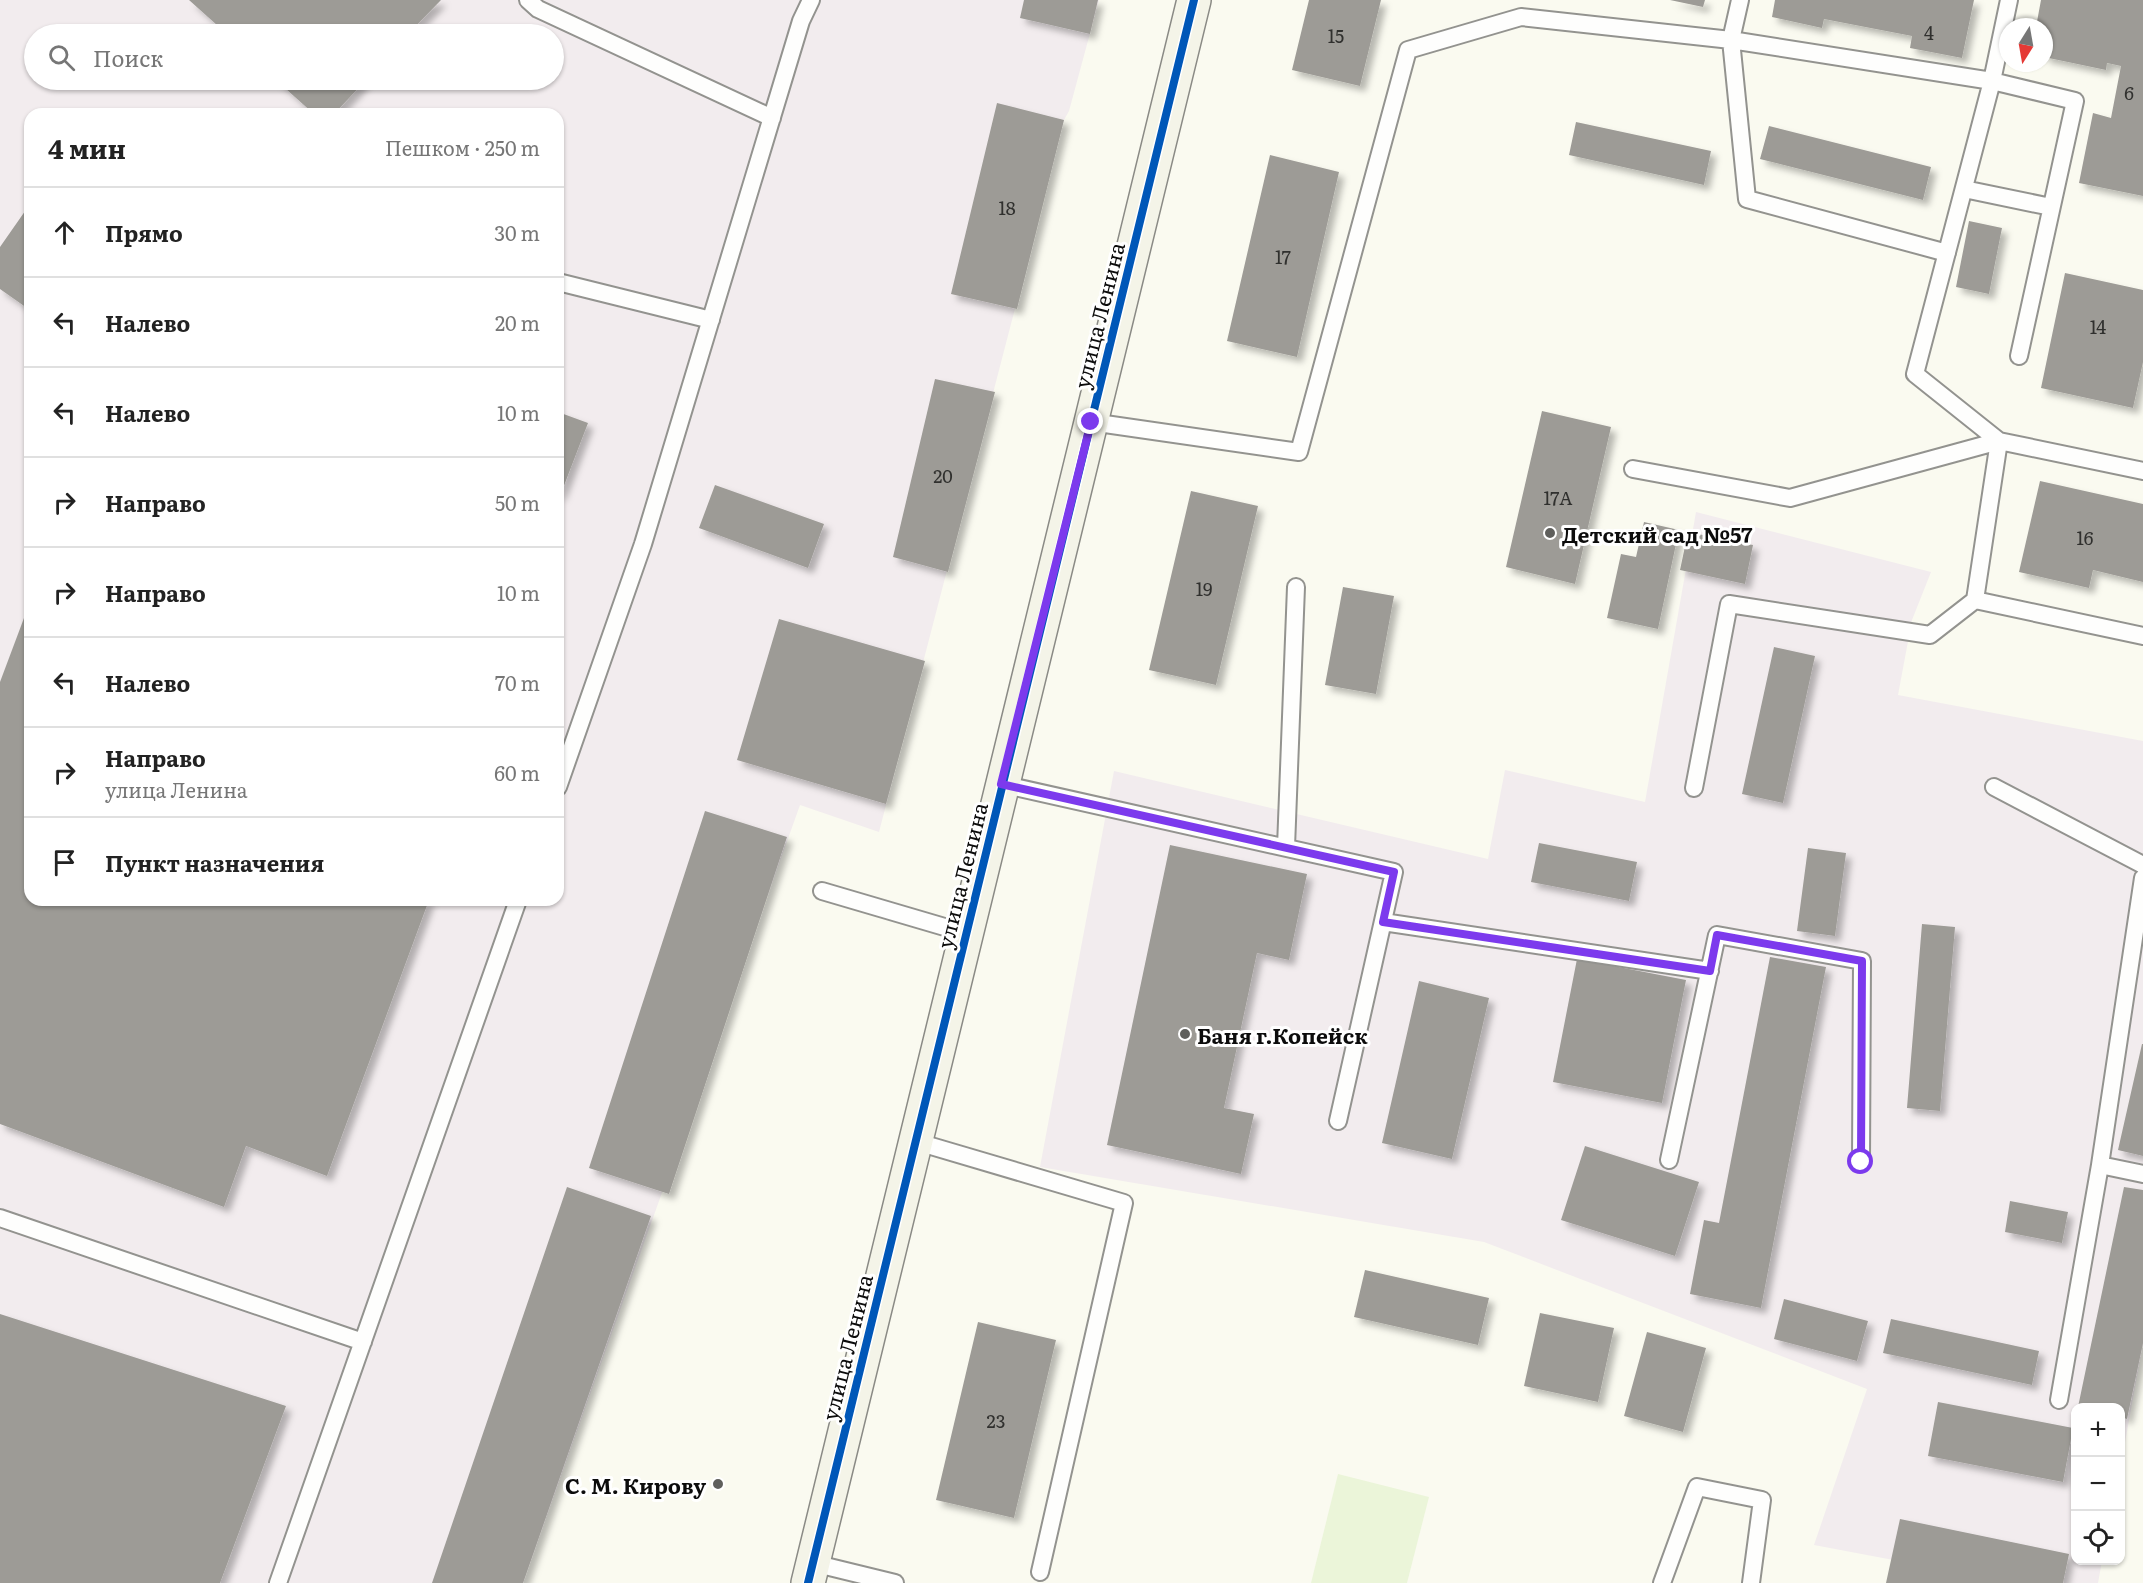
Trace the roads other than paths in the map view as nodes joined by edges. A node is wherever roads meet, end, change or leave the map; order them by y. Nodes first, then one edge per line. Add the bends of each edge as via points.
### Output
1 (528, 0) edge
2 (811, 0) edge
3 (1194, 0) edge
4 (1740, 0) edge
5 (2010, 0) edge
6 (1731, 40) junction
7 (1992, 81) junction
8 (772, 118) junction
9 (1964, 189) junction
10 (2051, 207) junction
11 (1947, 253) junction
12 (564, 283) edge
13 (711, 320) junction
14 (2019, 356) dead end
15 (1091, 422) junction
16 (1999, 441) junction
17 (1633, 469) dead end
18 (2143, 471) edge
19 (1296, 586) dead end
20 (1975, 600) junction
21 (2143, 636) edge
22 (564, 770) edge
23 (1001, 784) junction
24 (1994, 787) dead end
25 (1694, 788) dead end
26 (1286, 847) junction
27 (2143, 865) edge
28 (2143, 878) edge
29 (822, 891) dead end
30 (516, 906) edge
31 (1383, 922) junction
32 (965, 933) junction
33 (1710, 971) junction
34 (1338, 1121) dead end
35 (914, 1141) junction
36 (1669, 1160) dead end
37 (1861, 1162) dead end
38 (2100, 1165) junction
39 (2143, 1174) edge
40 (0, 1218) edge
41 (363, 1342) junction
42 (2059, 1400) dead end
43 (1040, 1572) dead end
44 (810, 1573) edge
45 (278, 1583) edge
46 (895, 1583) edge
47 (1662, 1583) edge
48 (1751, 1583) edge

1 - 8 lane via 538,9
2 - 8 lane
3 - 15 street, улица Ленина
4 - 6 lane
5 - 7 lane
6 - 7 lane
6 - 11 lane via 1747,200
6 - 15 lane via 1521,17 1408,51 1299,452
7 - 9 lane
7 - 10 lane via 2075,101
8 - 13 lane
9 - 10 lane
9 - 11 lane
10 - 14 lane
11 - 16 lane via 1915,374
12 - 13 lane
13 - 22 lane via 644,544
15 - 23 street, улица Ленина
16 - 17 lane via 1791,498
16 - 18 lane
16 - 20 lane
19 - 26 lane
20 - 21 lane
20 - 25 lane via 1930,636 1729,604
23 - 26 lane
23 - 32 street, улица Ленина
24 - 27 lane
26 - 31 lane via 1394,872
28 - 38 lane
29 - 32 lane
30 - 41 lane
31 - 33 lane
31 - 34 lane
32 - 35 street, улица Ленина
33 - 36 lane
33 - 37 lane via 1717,935 1862,961
35 - 43 lane via 1124,1203
35 - 44 street, улица Ленина
38 - 39 lane
38 - 42 lane
40 - 41 lane
41 - 45 lane
44 - 46 lane
47 - 48 lane via 1697,1488 1761,1500

